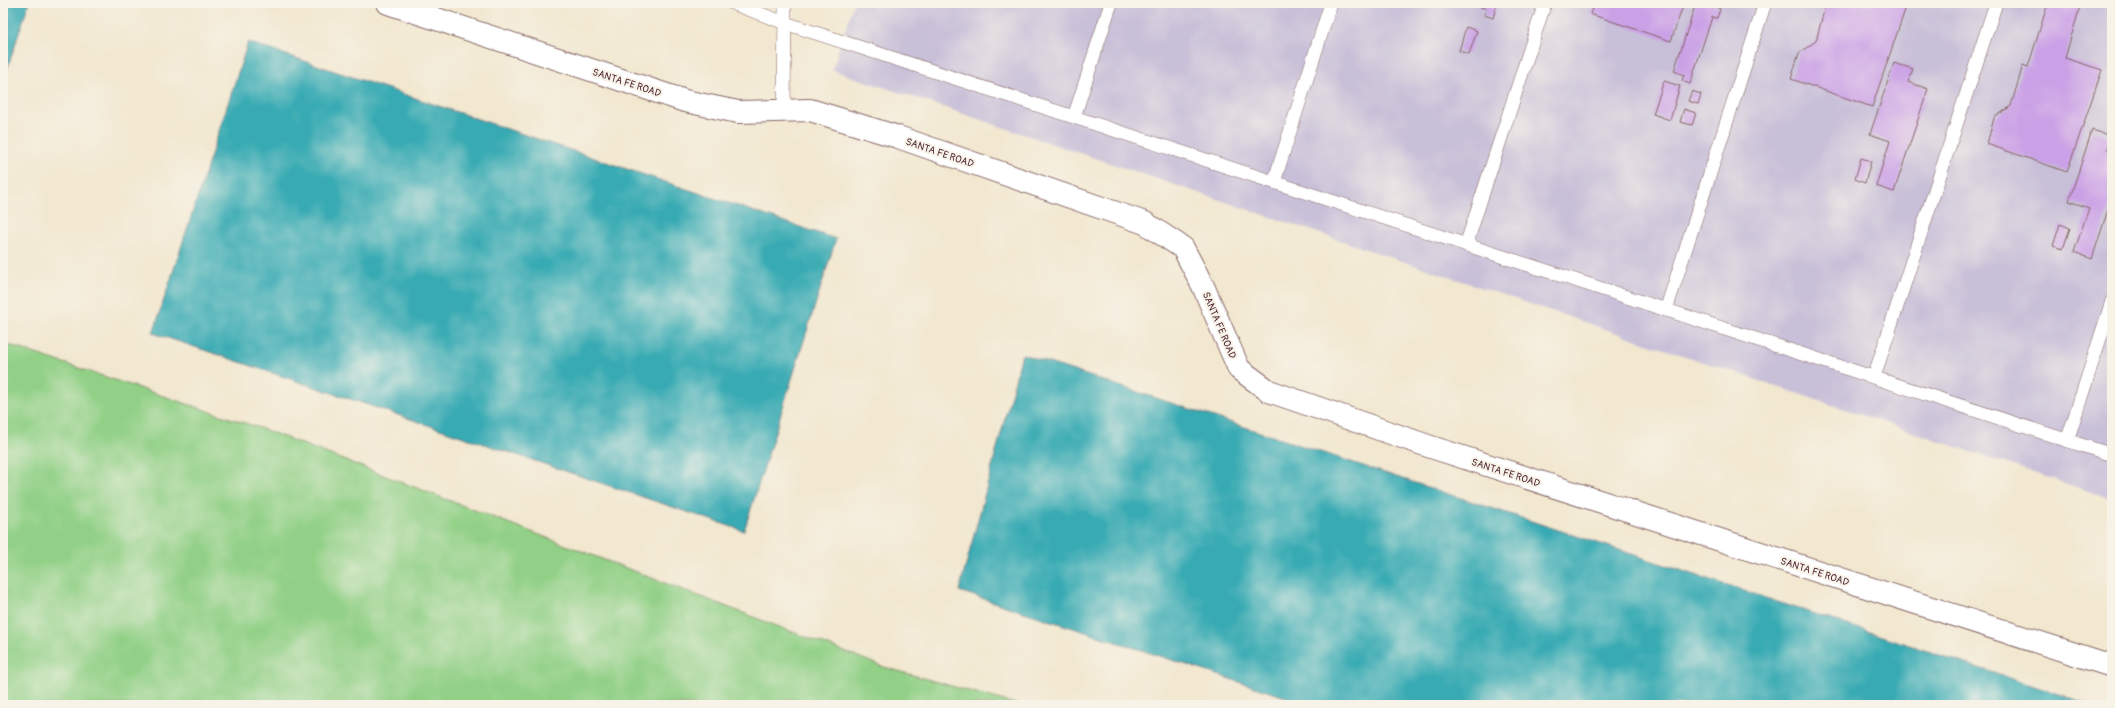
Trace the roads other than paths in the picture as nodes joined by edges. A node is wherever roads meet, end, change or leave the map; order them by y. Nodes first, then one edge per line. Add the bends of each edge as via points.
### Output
1 (388, 3) edge
2 (732, 3) edge
3 (785, 3) edge
4 (1111, 3) edge
5 (1331, 3) edge
6 (1545, 3) edge
7 (1765, 3) edge
8 (1996, 3) edge
9 (785, 23) junction
10 (784, 111) junction
11 (1074, 117) junction
12 (1274, 182) junction
13 (1466, 245) junction
14 (2112, 301) edge
15 (1666, 310) junction
16 (1874, 377) junction
17 (2067, 440) junction
18 (2112, 455) edge
19 (2112, 666) edge

1 - 10 street, SANTA FE ROAD via 685,101 738,112
2 - 9 lane
3 - 9 lane
4 - 11 lane
5 - 12 lane
6 - 13 lane
7 - 15 lane
8 - 16 lane
9 - 10 lane
9 - 11 lane
10 - 19 street, SANTA FE ROAD via 810,110 891,135 1146,223 1183,248 1203,286 1239,369 1269,391 1431,448
11 - 12 lane
12 - 13 lane
13 - 15 lane
14 - 17 lane
15 - 16 lane
16 - 17 lane
17 - 18 lane

